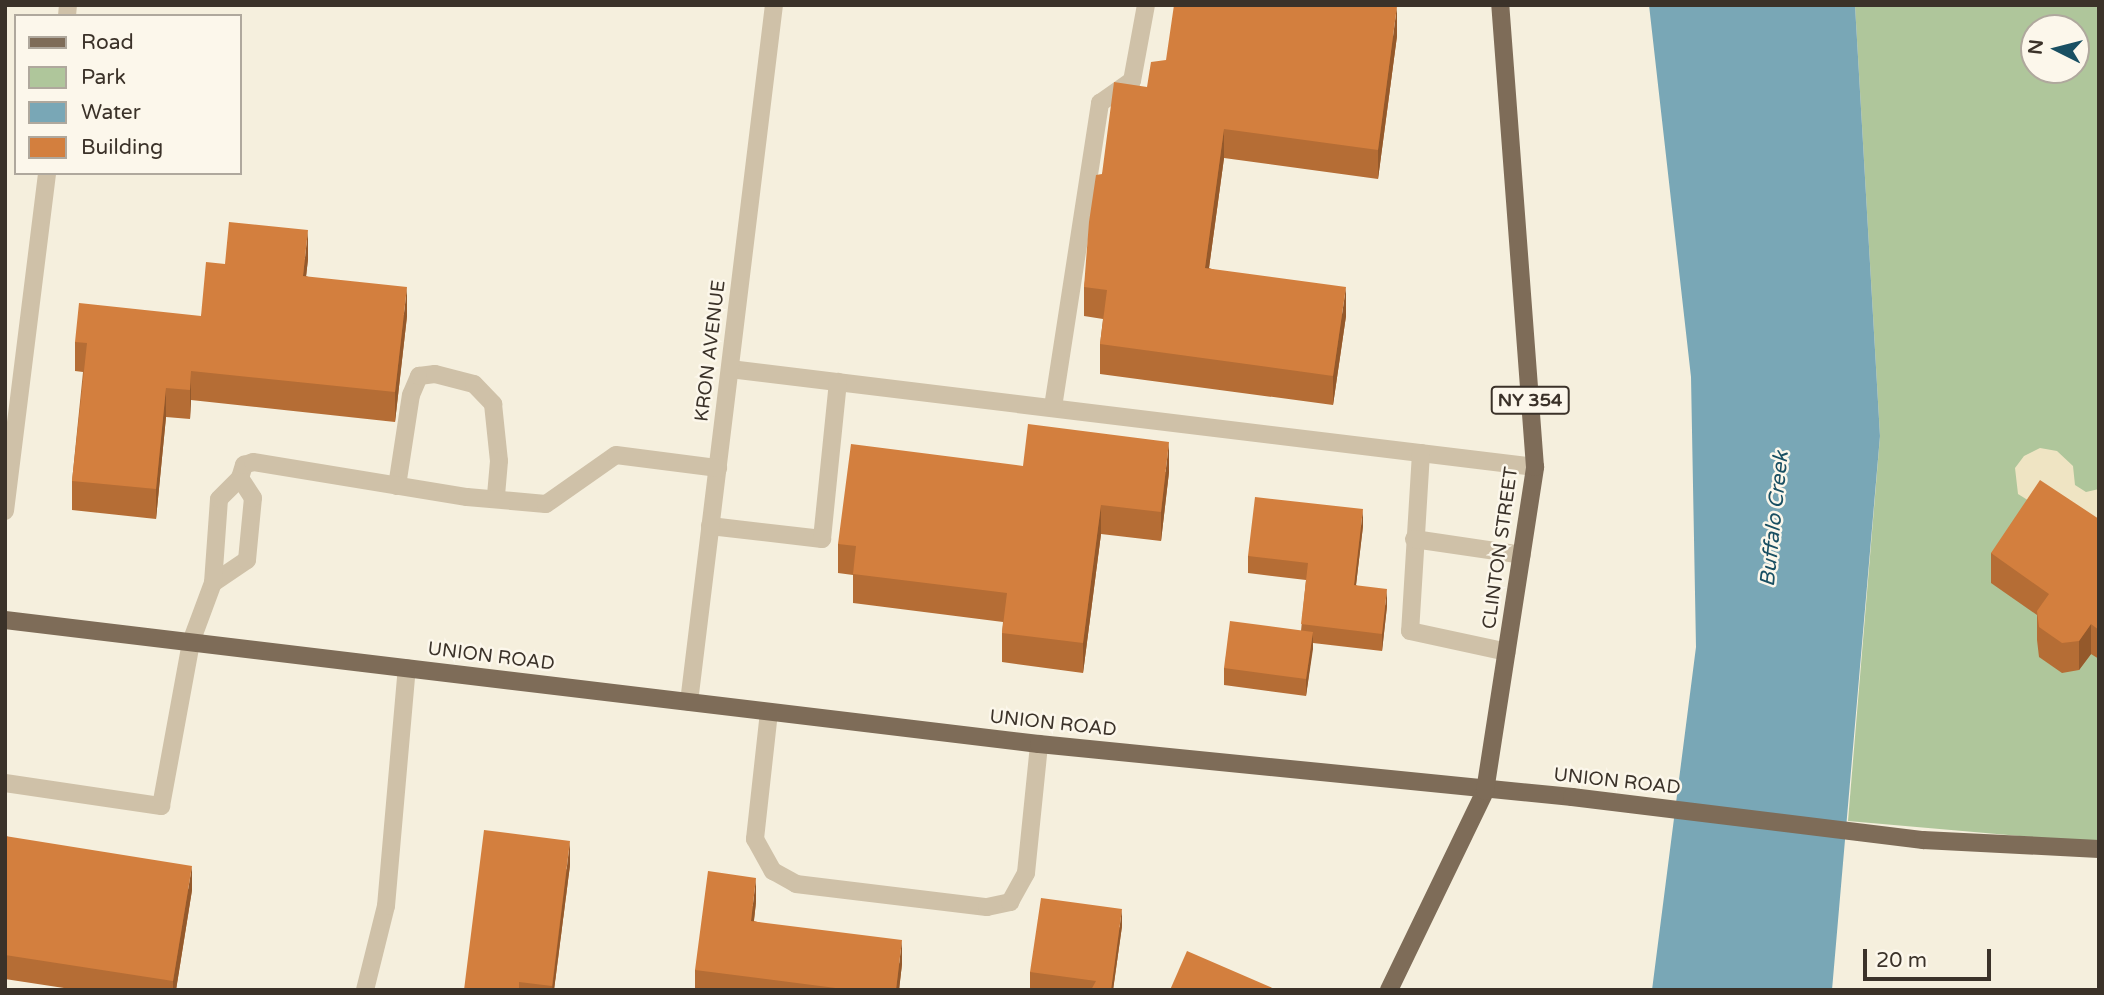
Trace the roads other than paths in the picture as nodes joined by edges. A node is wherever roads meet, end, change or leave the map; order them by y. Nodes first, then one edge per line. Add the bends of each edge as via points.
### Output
1 (774, 5) edge
2 (1146, 5) edge
3 (1500, 5) edge
4 (47, 175) edge
5 (730, 369) junction
6 (838, 382) junction
7 (1053, 407) junction
8 (1421, 453) junction
9 (1535, 467) junction
10 (718, 468) junction
11 (240, 478) junction
12 (397, 486) junction
13 (496, 499) junction
14 (5, 511) edge
15 (710, 526) junction
16 (1414, 539) junction
17 (1522, 555) junction
18 (214, 583) junction
19 (5, 620) edge
20 (191, 642) junction
21 (1507, 652) junction
22 (407, 668) junction
23 (689, 702) junction
24 (769, 712) junction
25 (1039, 744) junction
26 (5, 783) edge
27 (1485, 791) junction
28 (2099, 849) edge
29 (365, 990) edge
30 (1389, 990) edge

1 - 5 street, KRON AVENUE
2 - 7 street via 1132,81 1100,103
3 - 9 main road, CLINTON STREET / NY 354
4 - 14 street
5 - 6 street
5 - 10 street, KRON AVENUE
6 - 7 street
6 - 15 street via 822,539
7 - 8 street via 1283,440
8 - 9 street
8 - 16 street
9 - 17 main road, CLINTON STREET / NY 354
10 - 13 street via 616,455 546,504
10 - 15 street, KRON AVENUE
11 - 12 street via 244,465 253,462
11 - 18 street via 219,499
11 - 18 street via 253,498 247,560
12 - 13 street
12 - 13 street via 411,395 419,376 435,374 474,384 493,404 499,461
15 - 23 street, KRON AVENUE
16 - 17 street
16 - 21 street via 1410,631
17 - 21 main road, CLINTON STREET / NY 354
18 - 20 street
19 - 20 main road, UNION ROAD
20 - 22 main road, UNION ROAD
20 - 26 street via 161,806
21 - 27 main road, CLINTON STREET / NY 354
22 - 23 main road, UNION ROAD
22 - 29 street via 386,906
23 - 24 main road, UNION ROAD
24 - 25 main road, UNION ROAD
24 - 25 street via 755,839 774,871 796,884 988,907 1010,902 1026,873
25 - 27 main road, UNION ROAD
27 - 28 main road, UNION ROAD via 1572,797 1923,840
27 - 30 main road, CLINTON STREET / NY 354

